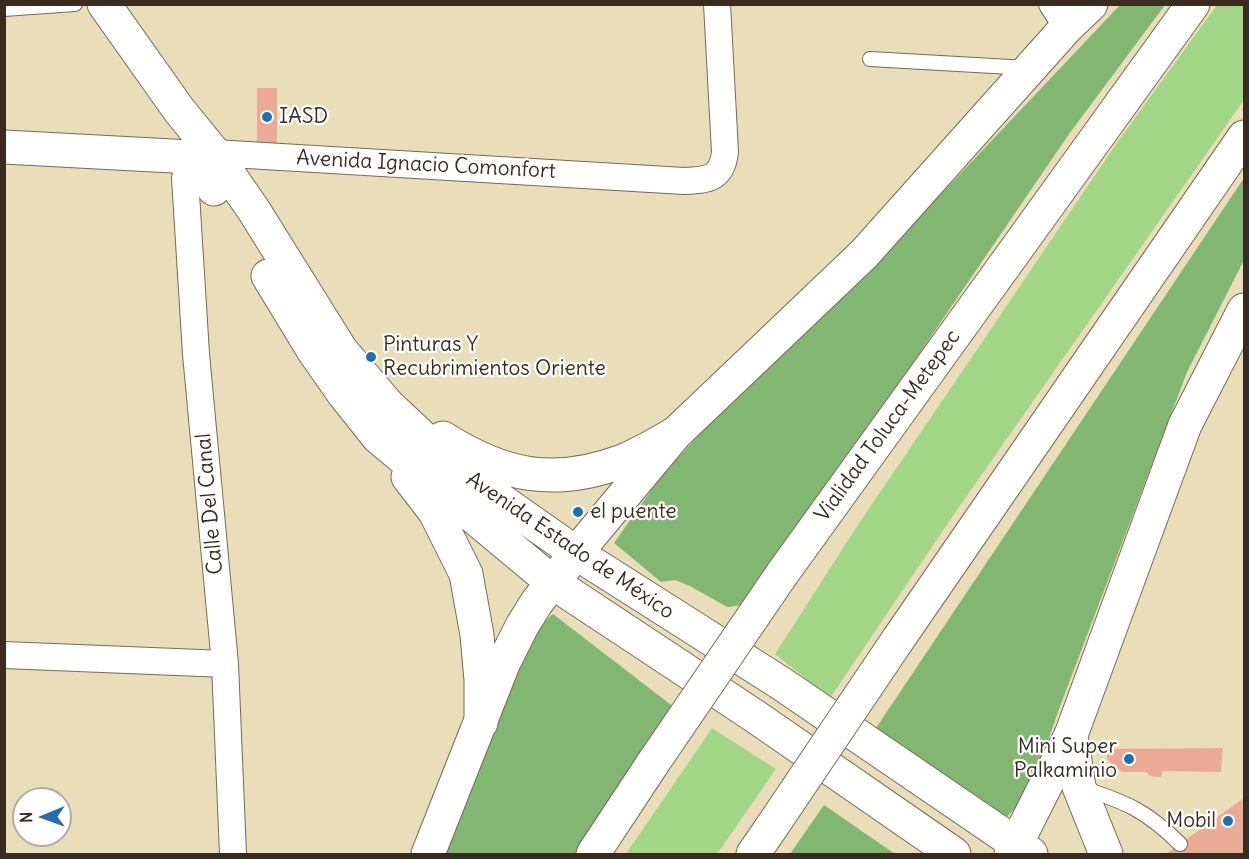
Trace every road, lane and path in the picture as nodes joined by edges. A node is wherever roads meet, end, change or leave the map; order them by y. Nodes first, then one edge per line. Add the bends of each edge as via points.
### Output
1 (75, 4) edge
2 (104, 4) edge
3 (717, 4) edge
4 (1091, 4) edge
5 (1193, 4) edge
6 (4, 9) edge
7 (1060, 16) edge
8 (870, 59) dead end
9 (1030, 69) junction
10 (179, 110) junction
11 (1245, 137) edge
12 (4, 147) edge
13 (152, 156) junction
14 (206, 157) junction
15 (1245, 310) edge
16 (388, 405) junction
17 (676, 434) junction
18 (378, 437) junction
19 (576, 553) junction
20 (552, 582) junction
21 (4, 655) edge
22 (225, 664) junction
23 (481, 724) junction
24 (1071, 735) junction
25 (1079, 787) junction
26 (1180, 844) dead end
27 (1020, 851) edge
28 (232, 855) edge
29 (428, 855) edge
30 (592, 855) edge
31 (753, 855) edge
32 (954, 855) edge
33 (1106, 855) edge

1 - 6 lane
2 - 10 main road
3 - 14 street, Avenida Ignacio Comonfort via 724,162 719,172 702,180
4 - 7 main road
5 - 30 main road, Vialidad Toluca-Metepec, bridge via 782,574
7 - 9 main road
8 - 9 lane
9 - 17 main road via 864,254
10 - 13 main road via 174,141 168,149
10 - 14 main road
11 - 31 main road, bridge
12 - 13 main road, Avenida Ignacio Comonfort
13 - 14 main road, Avenida Ignacio Comonfort
14 - 16 main road, Avenida Estado de México via 253,209 341,350
14 - 18 main road, Avenida Estado de México via 313,351
14 - 22 street, Calle Del Canal via 187,170 186,190 196,354
15 - 24 main road via 1185,425
16 - 17 main road via 464,452 507,470 537,475 569,475 595,469
16 - 19 main road, Avenida Estado de México via 458,470
17 - 19 main road
18 - 20 main road, Avenida Estado de México
18 - 23 main road via 435,512 466,574 477,635
19 - 20 main road
19 - 27 main road, Avenida Estado de México via 782,684
20 - 23 main road via 522,626
20 - 32 main road, Avenida Estado de México
21 - 22 street
22 - 28 street, Calle Del Canal
23 - 29 main road
24 - 25 main road
24 - 27 main road
25 - 26 lane via 1143,812
25 - 33 main road

